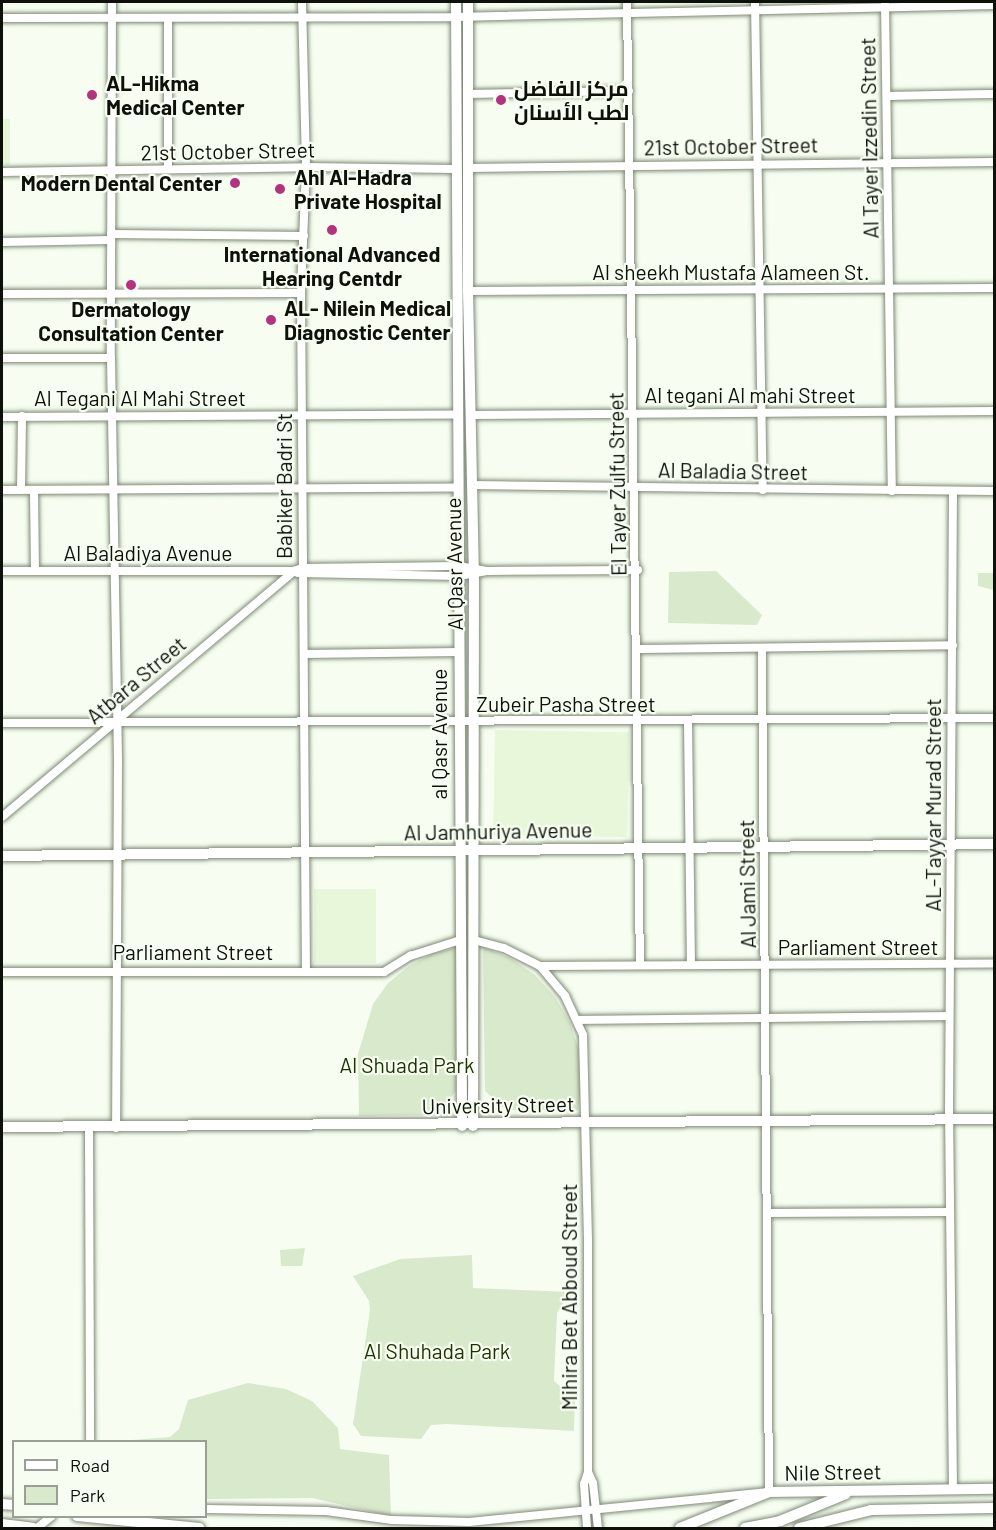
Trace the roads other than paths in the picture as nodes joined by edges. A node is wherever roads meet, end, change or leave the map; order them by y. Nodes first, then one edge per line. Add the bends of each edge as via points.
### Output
1 (112, 2) edge
2 (302, 2) edge
3 (456, 2) edge
4 (468, 2) edge
5 (627, 2) edge
6 (884, 4) edge
7 (994, 5) edge
8 (755, 6) edge
9 (627, 12) junction
10 (469, 16) junction
11 (302, 17) junction
12 (456, 17) junction
13 (2, 18) edge
14 (111, 19) junction
15 (168, 19) junction
16 (629, 91) junction
17 (468, 94) junction
18 (994, 94) edge
19 (887, 96) junction
20 (758, 162) junction
21 (888, 162) junction
22 (994, 162) edge
23 (631, 165) junction
24 (306, 167) junction
25 (467, 168) junction
26 (168, 169) junction
27 (455, 169) junction
28 (112, 170) junction
29 (2, 172) edge
30 (304, 236) junction
31 (111, 237) junction
32 (2, 242) edge
33 (994, 288) edge
34 (889, 289) junction
35 (631, 290) junction
36 (758, 290) junction
37 (468, 291) junction
38 (112, 293) junction
39 (301, 293) junction
40 (2, 294) edge
41 (2, 358) edge
42 (111, 358) junction
43 (994, 411) edge
44 (891, 412) junction
45 (761, 413) junction
46 (634, 414) junction
47 (111, 415) junction
48 (458, 415) junction
49 (470, 415) junction
50 (22, 416) junction
51 (302, 416) junction
52 (2, 417) edge
53 (472, 485) junction
54 (303, 487) junction
55 (458, 488) junction
56 (635, 488) junction
57 (2, 490) edge
58 (21, 490) junction
59 (34, 490) junction
60 (113, 490) junction
61 (763, 490) junction
62 (892, 491) junction
63 (953, 491) junction
64 (994, 491) edge
65 (114, 570) junction
66 (638, 570) junction
67 (2, 571) edge
68 (35, 571) junction
69 (300, 571) junction
70 (459, 571) junction
71 (474, 571) junction
72 (952, 645) junction
73 (762, 648) junction
74 (639, 649) junction
75 (459, 652) junction
76 (304, 654) junction
77 (951, 718) junction
78 (994, 718) edge
79 (116, 720) junction
80 (304, 721) junction
81 (638, 721) junction
82 (459, 722) junction
83 (474, 722) junction
84 (688, 722) junction
85 (762, 722) junction
86 (2, 723) edge
87 (2, 817) edge
88 (951, 844) junction
89 (994, 844) edge
90 (766, 847) junction
91 (637, 849) junction
92 (690, 849) junction
93 (473, 850) junction
94 (305, 851) junction
95 (458, 851) junction
96 (117, 853) junction
97 (2, 856) edge
98 (460, 940) junction
99 (474, 940) junction
100 (766, 964) junction
101 (994, 964) edge
102 (640, 965) junction
103 (691, 965) junction
104 (950, 965) junction
105 (540, 966) junction
106 (117, 970) junction
107 (306, 970) junction
108 (2, 972) edge
109 (950, 1016) junction
110 (768, 1018) junction
111 (578, 1020) junction
112 (768, 1119) junction
113 (949, 1119) junction
114 (994, 1119) edge
115 (587, 1122) junction
116 (462, 1126) junction
117 (473, 1126) junction
118 (2, 1128) edge
119 (116, 1128) junction
120 (89, 1129) junction
121 (950, 1212) junction
122 (770, 1213) junction
123 (90, 1440) edge
124 (588, 1472) junction
125 (994, 1489) edge
126 (855, 1491) junction
127 (953, 1491) junction
128 (769, 1492) junction
129 (994, 1508) edge
130 (207, 1509) edge
131 (597, 1510) junction
132 (586, 1511) junction
133 (50, 1518) edge
134 (87, 1524) edge
135 (5, 1525) edge
136 (33, 1528) edge
137 (37, 1528) edge
138 (199, 1528) edge
139 (587, 1528) edge
140 (598, 1528) edge
141 (680, 1528) edge
142 (745, 1528) edge
143 (799, 1528) edge

1 - 14 street
2 - 11 street, Babiker Badri St
3 - 12 main road
4 - 10 main road, Al Qasr Avenue
5 - 9 street, El Tayer Zulfu Street
6 - 7 street
6 - 8 street
6 - 19 street, Al Tayer Izzedin Street
8 - 9 street
8 - 20 street
9 - 10 street
9 - 16 street, El Tayer Zulfu Street
10 - 12 street
10 - 17 main road, Al Qasr Avenue
11 - 12 street
11 - 15 street
11 - 24 street, Babiker Badri St
12 - 27 main road
13 - 14 street
14 - 15 street
14 - 28 street
15 - 26 street
16 - 17 street
16 - 23 street, El Tayer Zulfu Street
17 - 25 main road, Al Qasr Avenue
18 - 19 street
19 - 21 street, Al Tayer Izzedin Street
20 - 21 street, 21st October Street
20 - 23 street, 21st October Street
20 - 36 street
21 - 22 street, 21st October Street
21 - 34 street, Al Tayer Izzedin Street
23 - 25 street, 21st October Street
23 - 35 street, El Tayer Zulfu Street
24 - 26 street, 21st October Street
24 - 27 street, 21st October Street
24 - 30 street, Babiker Badri St
25 - 37 main road, Al Qasr Avenue
26 - 28 street, 21st October Street
27 - 48 main road via 460,310
28 - 29 street, 21st October Street
28 - 31 street
30 - 31 street
30 - 39 street, Babiker Badri St
31 - 32 street
31 - 38 street
33 - 34 street, Al sheekh Mustafa Alameen St.
34 - 36 street, Al sheekh Mustafa Alameen St.
34 - 44 street, Al Tayer Izzedin Street
35 - 36 street, Al sheekh Mustafa Alameen St.
35 - 37 street, Al sheekh Mustafa Alameen St.
35 - 46 street, El Tayer Zulfu Street
36 - 45 street
37 - 49 main road, Al Qasr Avenue
38 - 39 street
38 - 40 street
38 - 42 street
39 - 51 street, Babiker Badri St
41 - 42 street
42 - 47 street
43 - 44 street, Al tegani Al mahi Street
44 - 45 street, Al tegani Al mahi Street
44 - 62 street, Al Tayer Izzedin Street
45 - 46 street, Al tegani Al mahi Street
45 - 61 street
46 - 49 street, Al tegani Al mahi Street
46 - 56 street, El Tayer Zulfu Street
47 - 50 street, Al Tegani Al Mahi Street
47 - 51 street, Al Tegani Al Mahi Street
47 - 60 street
48 - 51 street, Al Tegani Al Mahi Street
48 - 55 main road, al Qasr Avenue
49 - 53 main road, Al Qasr Avenue
50 - 52 street, Al Tegani Al Mahi Street
50 - 58 street
51 - 54 street, Babiker Badri St
53 - 56 street, Al Baladia Street
53 - 71 main road, Al Qasr Avenue
54 - 55 street
54 - 60 street
54 - 69 street, Babiker Badri St
55 - 70 main road, al Qasr Avenue
56 - 61 street, Al Baladia Street
56 - 66 street, El Tayer Zulfu Street
57 - 58 street
58 - 59 street
59 - 60 street
59 - 68 street
60 - 65 street
61 - 62 street, Al Baladia Street
62 - 63 street, Al Baladia Street
63 - 64 street, Al Baladia Street
63 - 72 street, AL-Tayyar Murad Street
65 - 68 street, Al Baladiya Avenue
65 - 69 street, Al Baladiya Avenue
65 - 79 street
66 - 71 street, Al Baladiya Avenue
66 - 74 street, El Tayer Zulfu Street
67 - 68 street, Al Baladiya Avenue
69 - 70 street, Al Baladiya Avenue
69 - 76 street, Babiker Badri St
69 - 79 street, Atbara Street
70 - 71 street, Al Baladiya Avenue
70 - 75 main road, al Qasr Avenue
71 - 83 main road, Al Qasr Avenue
72 - 73 street
72 - 77 street, AL-Tayyar Murad Street
73 - 74 street
73 - 85 street, Al Jami Street
74 - 81 street, El Tayer Zulfu Street
75 - 76 street
75 - 82 main road, al Qasr Avenue
76 - 80 street, Babiker Badri St
77 - 78 street, Zubeir Pasha Street
77 - 85 street, Zubeir Pasha Street
77 - 88 street, AL-Tayyar Murad Street
79 - 80 street, Zubeir Pasha Street
79 - 86 street, Zubeir Pasha Street
79 - 87 street, Atbara Street
79 - 96 street
80 - 82 street, Zubeir Pasha Street
80 - 94 street, Babiker Badri St
81 - 83 street, Zubeir Pasha Street
81 - 84 street, Zubeir Pasha Street
81 - 91 street, El Tayer Zulfu Street
82 - 83 street, Zubeir Pasha Street
82 - 95 main road, al Qasr Avenue
83 - 93 main road, Al Qasr Avenue
84 - 85 street, Zubeir Pasha Street
84 - 92 street
85 - 90 street, Al Jami Street
88 - 89 main road, Al Jamhuriya Avenue
88 - 90 main road, Al Jamhuriya Avenue
88 - 104 street, AL-Tayyar Murad Street
90 - 92 main road, Al Jamhuriya Avenue
90 - 100 street, Al Jami Street
91 - 92 main road, Al Jamhuriya Avenue
91 - 93 main road, Al Jamhuriya Avenue
91 - 102 street, El Tayer Zulfu Street
92 - 103 street
93 - 95 main road, Al Jamhuriya Avenue
93 - 99 main road, Al Qasr Avenue
94 - 95 main road, Al Jamhuriya Avenue
94 - 96 main road, Al Jamhuriya Avenue
94 - 107 street, Babiker Badri St
95 - 98 main road, al Qasr Avenue
96 - 97 main road, Al Jamhuriya Avenue
96 - 106 street
98 - 107 street, Parliament Street via 410,956 384,972
98 - 116 main road, al Qasr Avenue
99 - 105 street via 504,948
99 - 117 main road, Al Qasr Avenue
100 - 103 street, Parliament Street
100 - 104 street, Parliament Street
100 - 110 street, Al Jami Street
101 - 104 street, Parliament Street
102 - 103 street, Parliament Street
102 - 105 street, Parliament Street
104 - 109 street, AL-Tayyar Murad Street
105 - 111 street, Mihira Bet Abboud Street via 561,990
106 - 107 street, Parliament Street
106 - 108 street, Parliament Street
106 - 119 street
109 - 110 street
109 - 113 street, AL-Tayyar Murad Street
110 - 111 street
110 - 112 street, Al Jami Street
111 - 115 street, Mihira Bet Abboud Street via 586,1053
112 - 113 main road, University Street
112 - 115 main road, University Street
112 - 122 street, Al Jami Street
113 - 114 main road, University Street
113 - 121 street, AL-Tayyar Murad Street
115 - 117 main road, University Street
115 - 124 street, Mihira Bet Abboud Street
116 - 117 main road, University Street
116 - 119 main road, University Street
118 - 120 main road, University Street
119 - 120 main road, University Street
120 - 123 street
121 - 122 street
121 - 127 street, AL-Tayyar Murad Street
122 - 128 street, Al Jami Street
124 - 131 street
124 - 132 street via 584,1484
125 - 127 main road, Nile Street
126 - 127 main road, Nile Street
126 - 128 main road, Nile Street
126 - 142 main road via 780,1521
128 - 131 street
128 - 141 main road, Nile Street
129 - 143 main road, Nile Street via 871,1510
130 - 132 street via 326,1511 432,1522
131 - 132 street
131 - 140 street
132 - 139 street
133 - 137 street
134 - 138 main road
135 - 136 main road

